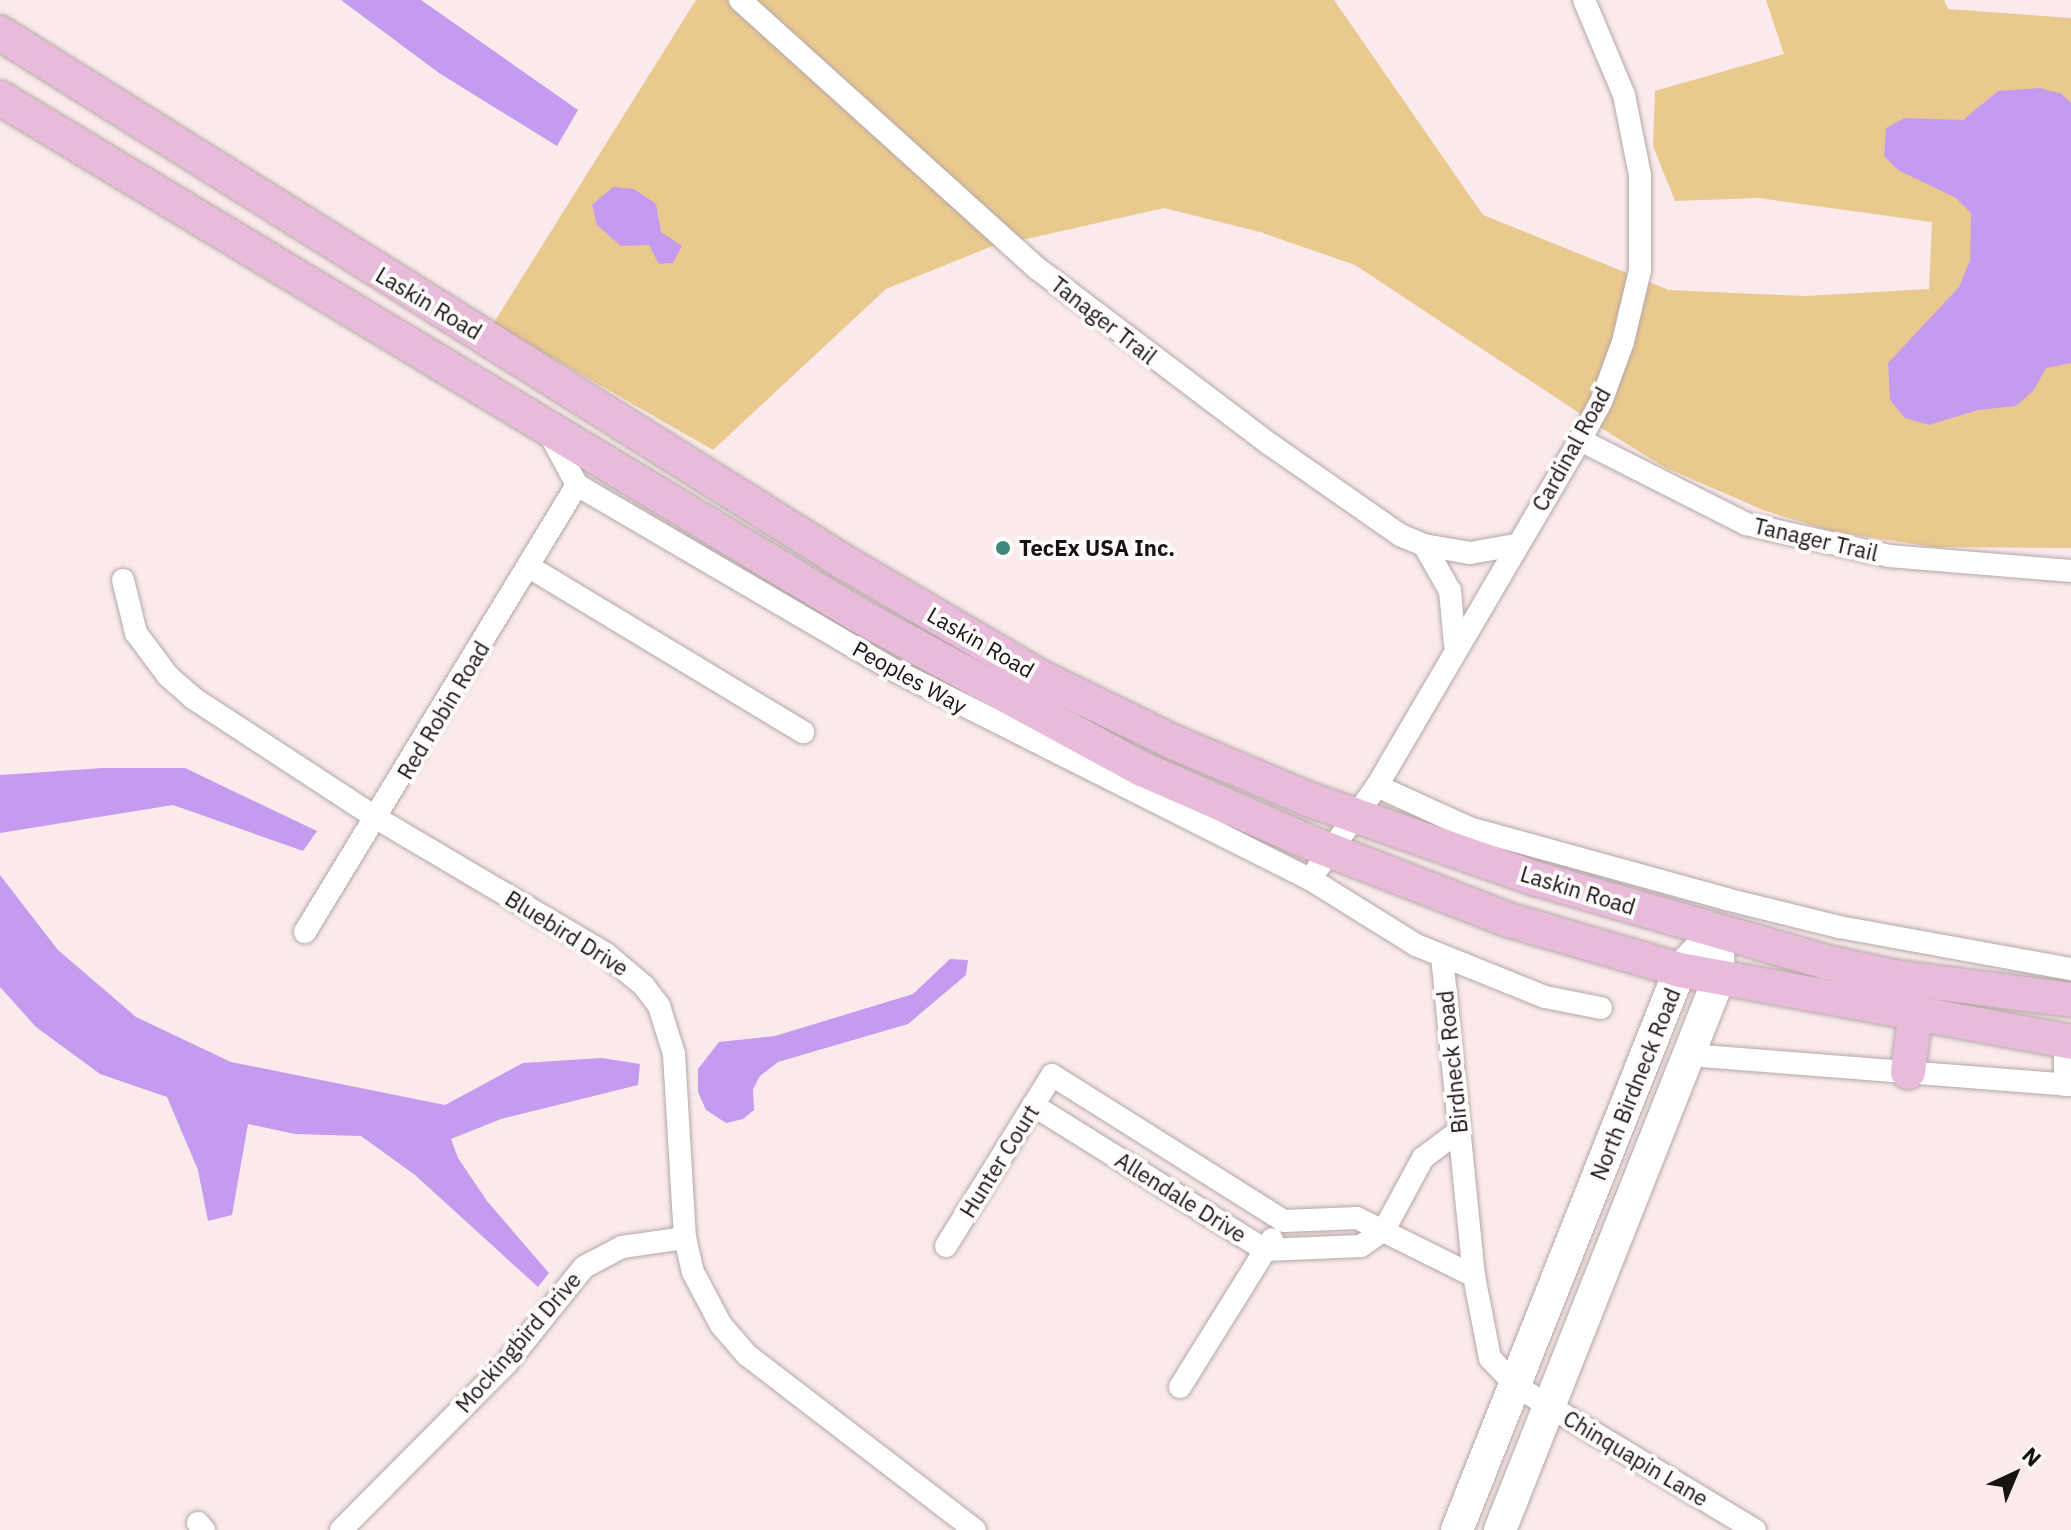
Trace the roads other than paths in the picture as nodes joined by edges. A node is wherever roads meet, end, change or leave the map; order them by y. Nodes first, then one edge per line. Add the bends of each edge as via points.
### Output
1 (740, 0) edge
2 (1584, 0) edge
3 (0, 33) edge
4 (0, 98) edge
5 (547, 429) junction
6 (1580, 440) junction
7 (577, 485) junction
8 (1424, 545) junction
9 (1516, 545) junction
10 (844, 562) junction
11 (531, 568) junction
12 (2071, 571) edge
13 (123, 580) dead end
14 (825, 595) junction
15 (853, 629) junction
16 (1455, 645) junction
17 (803, 732) dead end
18 (1377, 786) junction
19 (1356, 817) junction
20 (378, 819) junction
21 (1331, 851) junction
22 (1310, 879) junction
23 (1721, 915) junction
24 (305, 932) dead end
25 (1442, 956) junction
26 (2071, 969) edge
27 (1680, 970) junction
28 (1719, 978) junction
29 (2071, 1000) edge
30 (1601, 1008) dead end
31 (1915, 1017) junction
32 (2068, 1042) edge
33 (1689, 1055) junction
34 (1908, 1072) junction
35 (1052, 1075) joint
36 (2068, 1085) edge
37 (1033, 1105) junction
38 (1459, 1131) junction
39 (1284, 1221) junction
40 (1384, 1230) junction
41 (685, 1238) junction
42 (946, 1246) dead end
43 (1265, 1250) junction
44 (1474, 1276) junction
45 (1516, 1386) junction
46 (1180, 1387) dead end
47 (1550, 1407) junction
48 (1503, 1528) edge
49 (341, 1530) edge
50 (975, 1530) edge
51 (1457, 1530) edge
52 (1755, 1530) edge

1 - 8 street, Tanager Trail via 980,219 1117,333 1400,535
2 - 6 street, Cardinal Road via 1612,60 1635,133 1643,229 1623,342
3 - 10 main road, Laskin Road
4 - 5 main road, Laskin Road
5 - 7 street
5 - 14 main road, Laskin Road
6 - 9 street, Cardinal Road
6 - 12 street, Tanager Trail via 1746,524 1889,556
7 - 11 street, Red Robin Road
7 - 15 street, Peoples Way
8 - 9 street, Tanager Trail via 1470,553
8 - 16 street via 1450,591
9 - 16 street, Cardinal Road
10 - 14 main road
10 - 19 main road, Laskin Road via 1082,698 1184,747
11 - 17 street
11 - 20 street, Red Robin Road
13 - 20 street, Bluebird Drive via 136,633 168,676 193,698
14 - 15 main road, Laskin Road
15 - 21 main road, Laskin Road via 1142,769
15 - 22 street, Peoples Way via 1000,726
16 - 18 street, Cardinal Road
18 - 19 street, Cardinal Road
18 - 23 street, Laskin Road via 1469,828
19 - 21 street
19 - 23 main road, Laskin Road via 1537,879
20 - 24 street, Red Robin Road
20 - 41 street, Bluebird Drive via 606,954 651,996 669,1029 674,1054
21 - 22 street
21 - 27 main road, Laskin Road via 1509,920
22 - 25 street via 1375,922
23 - 26 street, Laskin Road via 1869,933
23 - 27 main road, North Birdneck Road
23 - 28 main road, North Birdneck Road
23 - 29 main road, Laskin Road via 1895,977
25 - 30 street via 1545,997
25 - 38 street, Birdneck Road
27 - 28 main road, Laskin Road
27 - 45 main road, North Birdneck Road
28 - 31 main road, Laskin Road
28 - 33 main road, North Birdneck Road
31 - 32 main road, Laskin Road
31 - 34 main road
32 - 36 street
33 - 34 street
33 - 47 main road, North Birdneck Road
34 - 36 street
35 - 37 street, Hunter Court
35 - 39 street, Allendale Drive
37 - 42 street, Hunter Court
37 - 43 street, Allendale Drive
38 - 40 street via 1423,1158
38 - 44 street, Birdneck Road
39 - 40 street via 1357,1218
39 - 43 street
40 - 43 street, Allendale Drive via 1361,1246
40 - 44 street
41 - 49 street, Mockingbird Drive via 622,1247 584,1267 506,1364
41 - 50 street, Bluebird Drive via 701,1290 747,1355
43 - 46 street
44 - 45 street, Birdneck Road via 1490,1358
45 - 47 street, Chinquapin Lane
45 - 51 main road, North Birdneck Road
47 - 48 main road, North Birdneck Road
47 - 52 street, Chinquapin Lane

